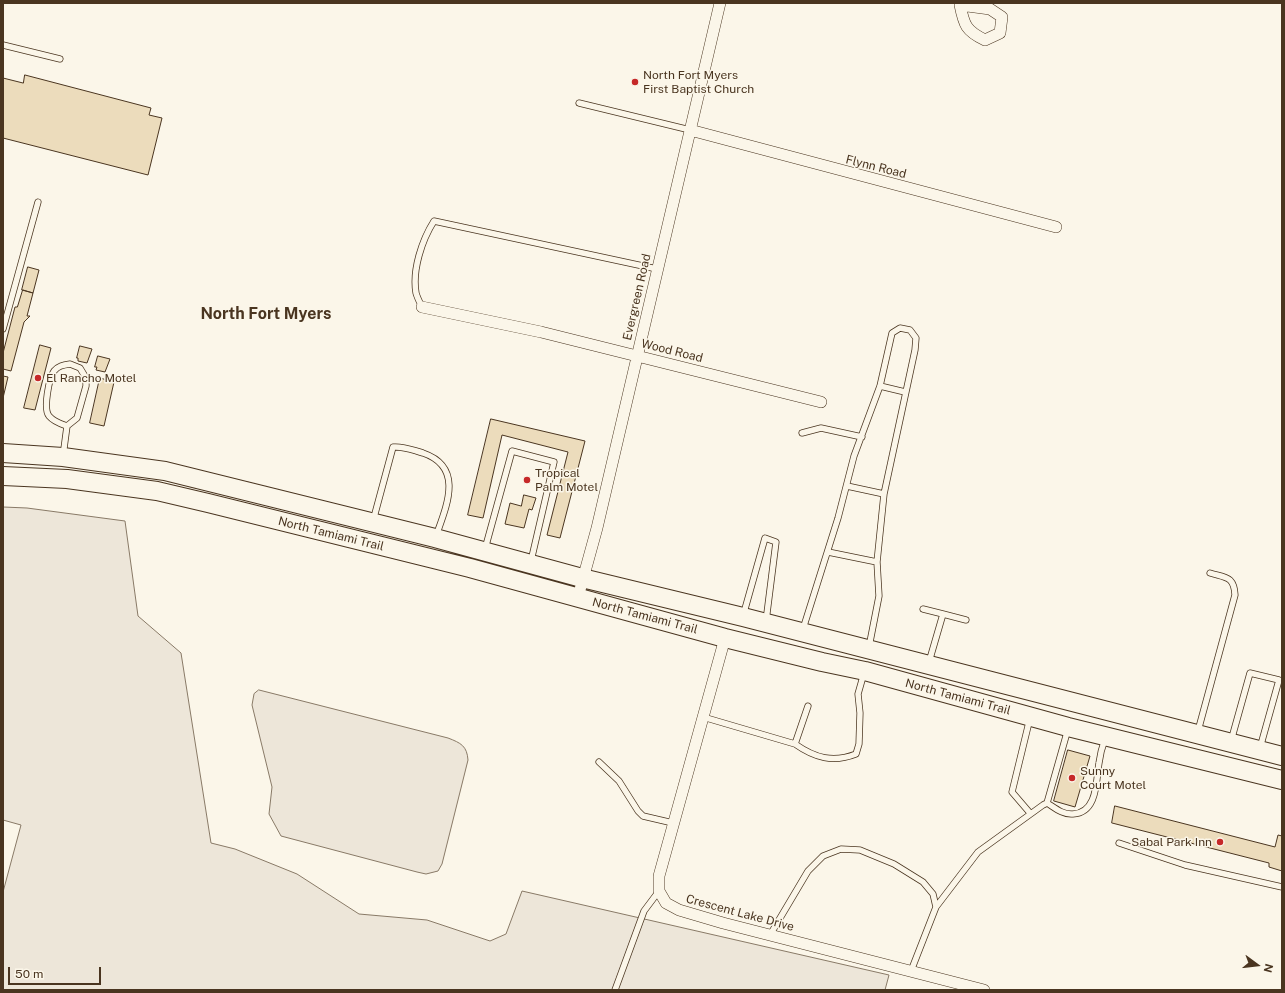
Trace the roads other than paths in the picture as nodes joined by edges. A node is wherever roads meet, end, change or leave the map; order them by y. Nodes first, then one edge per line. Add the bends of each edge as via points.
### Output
1 (720, 3) edge
2 (3, 45) edge
3 (60, 59) dead end
4 (579, 103) dead end
5 (690, 130) junction
6 (38, 202) dead end
7 (1056, 227) dead end
8 (657, 269) junction
9 (422, 307) joint
10 (3, 329) edge
11 (637, 356) junction
12 (880, 386) junction
13 (905, 392) junction
14 (822, 402) dead end
15 (68, 426) junction
16 (802, 433) dead end
17 (862, 437) junction
18 (3, 452) edge
19 (63, 457) junction
20 (3, 476) edge
21 (218, 484) junction
22 (847, 486) junction
23 (158, 491) junction
24 (884, 494) junction
25 (280, 500) junction
26 (223, 507) junction
27 (373, 523) junction
28 (435, 538) junction
29 (484, 552) junction
30 (828, 552) junction
31 (876, 562) junction
32 (530, 563) junction
33 (1210, 574) dead end
34 (582, 578) junction
35 (578, 597) junction
36 (923, 609) dead end
37 (943, 614) junction
38 (743, 617) junction
39 (966, 620) dead end
40 (766, 623) junction
41 (802, 632) junction
42 (725, 638) junction
43 (868, 649) junction
44 (928, 665) junction
45 (865, 671) junction
46 (984, 679) junction
47 (1281, 680) edge
48 (921, 687) junction
49 (1054, 697) junction
50 (988, 705) junction
51 (808, 706) dead end
52 (1030, 716) junction
53 (703, 717) junction
54 (1068, 727) junction
55 (1197, 734) junction
56 (1105, 736) junction
57 (1231, 742) junction
58 (795, 744) junction
59 (1260, 750) junction
60 (1282, 756) edge
61 (599, 762) dead end
62 (1280, 778) edge
63 (1047, 803) junction
64 (1030, 813) junction
65 (673, 823) junction
66 (1119, 843) dead end
67 (1282, 887) edge
68 (659, 891) junction
69 (936, 907) junction
70 (770, 935) junction
71 (911, 971) junction
72 (615, 990) edge
73 (984, 990) edge

1 - 5 street, Evergreen Road
2 - 3 lane
4 - 5 lane
5 - 7 street, Flynn Road
5 - 8 street, Evergreen Road
6 - 10 lane
8 - 9 lane via 434,222 426,234 417,270 416,293
8 - 11 street, Evergreen Road
9 - 11 street, Wood Road
11 - 14 street, Wood Road
11 - 34 street, Evergreen Road via 597,528
12 - 13 lane
12 - 13 lane via 892,333 900,328 910,330 916,338
12 - 17 lane
13 - 24 lane
15 - 15 lane via 77,418 86,386 86,378 80,368 70,364 61,365 53,372 45,405 48,415 56,422
15 - 19 lane
16 - 17 lane via 821,428
17 - 22 lane
18 - 19 main road, North Tamiami Trail
19 - 21 main road, North Tamiami Trail via 165,471
20 - 23 main road, North Tamiami Trail via 67,479
21 - 23 main road via 204,493 179,489
21 - 25 main road, North Tamiami Trail
22 - 24 lane
22 - 30 lane
23 - 26 main road, North Tamiami Trail
24 - 31 lane
25 - 26 main road via 242,497 232,500
25 - 27 main road, North Tamiami Trail
26 - 35 main road, North Tamiami Trail
27 - 28 main road, North Tamiami Trail
27 - 28 lane via 393,447 401,446 432,456 448,472 446,503
28 - 29 main road, North Tamiami Trail
29 - 32 main road, North Tamiami Trail
29 - 32 lane via 512,451 554,462
30 - 31 lane
30 - 41 lane
31 - 43 lane via 879,596
32 - 34 main road, North Tamiami Trail
33 - 55 lane via 1229,578 1234,585 1235,595
34 - 35 street, Evergreen Road
34 - 38 main road, North Tamiami Trail
35 - 42 main road, North Tamiami Trail
36 - 37 lane
37 - 39 lane
37 - 44 lane
38 - 40 main road, North Tamiami Trail
38 - 40 lane via 765,538 776,542
40 - 41 main road, North Tamiami Trail
41 - 43 main road, North Tamiami Trail
42 - 45 main road, North Tamiami Trail
42 - 53 street
43 - 44 main road, North Tamiami Trail
44 - 46 main road, North Tamiami Trail
45 - 48 main road, North Tamiami Trail
45 - 58 lane via 858,694 859,744 856,754 843,759 820,757
46 - 48 main road via 977,685 967,688 935,684
46 - 49 main road, North Tamiami Trail
47 - 57 lane via 1250,673
47 - 59 lane
48 - 50 main road, North Tamiami Trail
49 - 50 main road via 1047,701 1035,702 1007,697
49 - 55 main road, North Tamiami Trail
50 - 52 main road, North Tamiami Trail
51 - 58 lane
52 - 54 main road, North Tamiami Trail
52 - 64 lane via 1012,792
53 - 58 lane
53 - 65 street
54 - 56 main road, North Tamiami Trail
54 - 63 lane
55 - 57 main road, North Tamiami Trail
56 - 62 main road, North Tamiami Trail
56 - 63 lane via 1096,790 1086,808 1073,814
57 - 59 main road, North Tamiami Trail
59 - 60 main road, North Tamiami Trail
61 - 65 lane via 619,781 643,816
63 - 64 lane
64 - 69 lane via 978,852
65 - 68 street via 660,876
66 - 67 lane via 1186,864
68 - 70 street, Crescent Lake Drive via 666,904 679,910
68 - 72 lane via 644,911
69 - 70 lane via 933,894 923,882 894,864 860,850 841,849 823,856 808,871
69 - 71 lane
70 - 71 street, Crescent Lake Drive
71 - 73 street, Crescent Lake Drive

